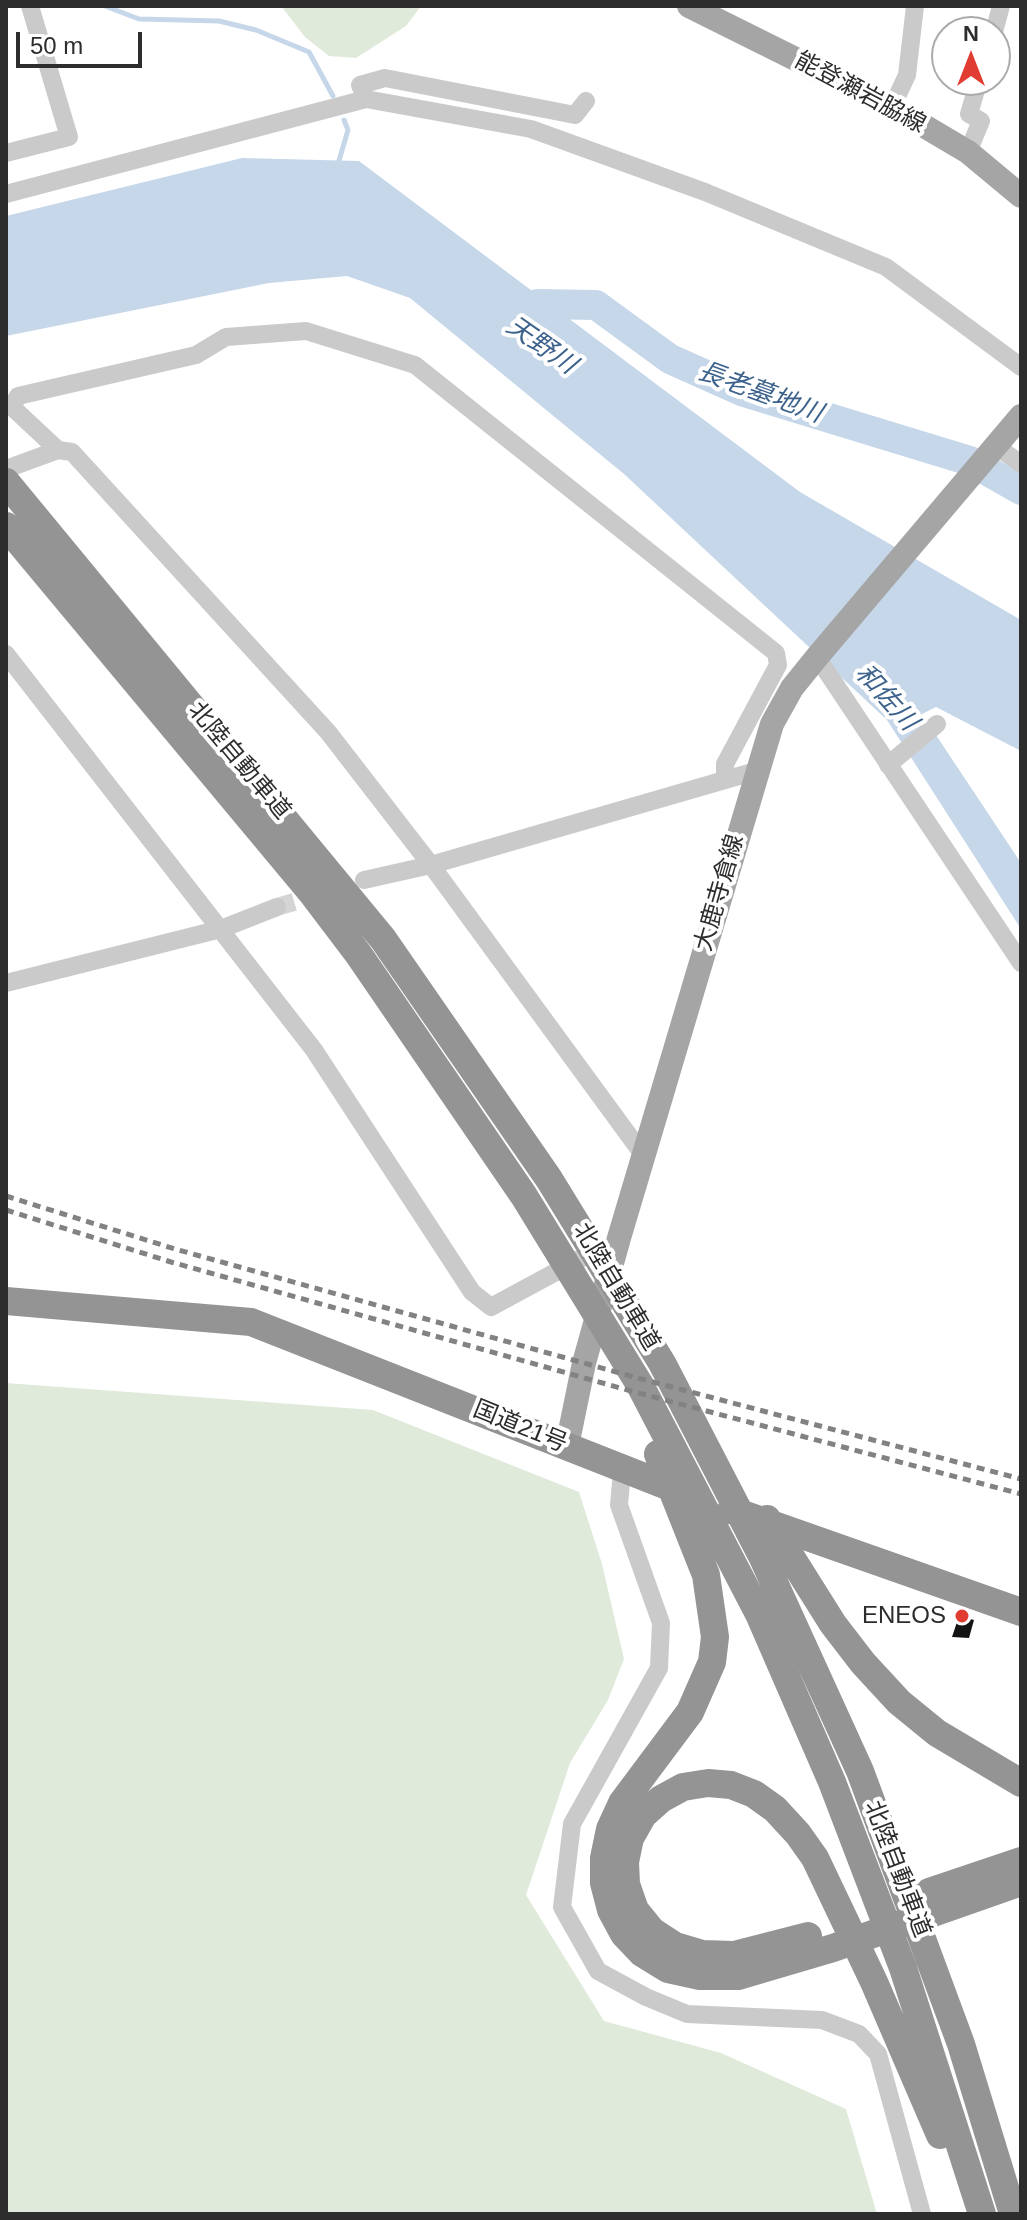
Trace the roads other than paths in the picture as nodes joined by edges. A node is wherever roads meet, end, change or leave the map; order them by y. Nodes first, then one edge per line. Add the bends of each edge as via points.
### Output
1 (30, 6) edge
2 (689, 6) edge
3 (915, 6) edge
4 (974, 96) edge
5 (366, 99) junction
6 (586, 101) dead end
7 (892, 107) junction
8 (968, 152) junction
9 (6, 153) edge
10 (1020, 192) edge
11 (6, 194) edge
12 (1021, 367) edge
13 (1021, 416) edge
14 (996, 446) junction
15 (58, 450) junction
16 (1021, 464) edge
17 (6, 469) edge
18 (6, 482) edge
19 (6, 526) edge
20 (821, 652) junction
21 (6, 654) edge
22 (937, 724) dead end
23 (893, 759) junction
24 (756, 771) junction
25 (725, 779) junction
26 (431, 865) junction
27 (364, 880) dead end
28 (277, 907) tunnel mouth
29 (221, 929) junction
30 (1021, 963) edge
31 (6, 983) edge
32 (644, 1156) junction
33 (521, 1198) junction
34 (619, 1238) junction
35 (602, 1263) junction
36 (6, 1301) edge
37 (567, 1446) junction
38 (622, 1471) junction
39 (1021, 1612) edge
40 (1021, 1783) edge
41 (1021, 1861) edge
42 (1021, 1882) edge
43 (922, 2214) edge
44 (970, 2214) edge
45 (982, 2214) edge
46 (1013, 2214) edge

1 - 9 street via 69,137
2 - 7 main road, 能登瀬岩脇線
3 - 7 street via 907,75
4 - 8 street via 969,114 981,121
5 - 6 street via 360,85 385,78 575,115
5 - 11 street
5 - 12 street via 531,129 733,204 886,267
7 - 8 main road, 能登瀬岩脇線
8 - 10 main road, 能登瀬岩脇線
13 - 14 main road, 大鹿寺倉線
14 - 16 street
14 - 20 main road, 大鹿寺倉線
15 - 17 street
15 - 25 street via 12,407 18,396 196,355 226,337 306,331 415,365 776,653 778,665 725,764
15 - 26 street via 72,452 328,732
18 - 35 highway, 北陸自動車道 via 366,916 427,998
19 - 33 highway, 北陸自動車道 via 312,893 442,1072
20 - 23 street
20 - 24 main road, 大鹿寺倉線 via 772,724
21 - 29 street
22 - 23 street
23 - 30 street
24 - 25 street
24 - 32 main road, 大鹿寺倉線
25 - 26 street
26 - 27 street
26 - 32 street
28 - 29 street
29 - 31 street
29 - 34 street via 314,1050 472,1292 491,1307
32 - 34 main road, 大鹿寺倉線
33 - 42 highway via 623,1382 692,1532 713,1607 712,1662 690,1712 622,1803 610,1829 604,1883 624,1934 668,1969 738,1976
33 - 45 highway, 北陸自動車道 via 640,1385 725,1544 796,1698 903,1968
34 - 37 main road, 大鹿寺倉線
35 - 40 highway via 863,1663 937,1733
35 - 46 highway, 北陸自動車道 via 662,1363 762,1556 860,1771 930,1957
36 - 37 highway, 国道21号 via 251,1322
37 - 38 highway, 国道21号
38 - 39 highway, 国道21号
38 - 43 street via 619,1505 661,1623 659,1668 572,1824 562,1907 598,1971 660,2003 687,2014 822,2020 859,2034 878,2054
41 - 44 highway via 827,1930 734,1955 702,1954 675,1946 652,1931 635,1910 625,1862 643,1815 683,1787 731,1785 775,1809 798,1834 828,1884 874,1982 918,2078

